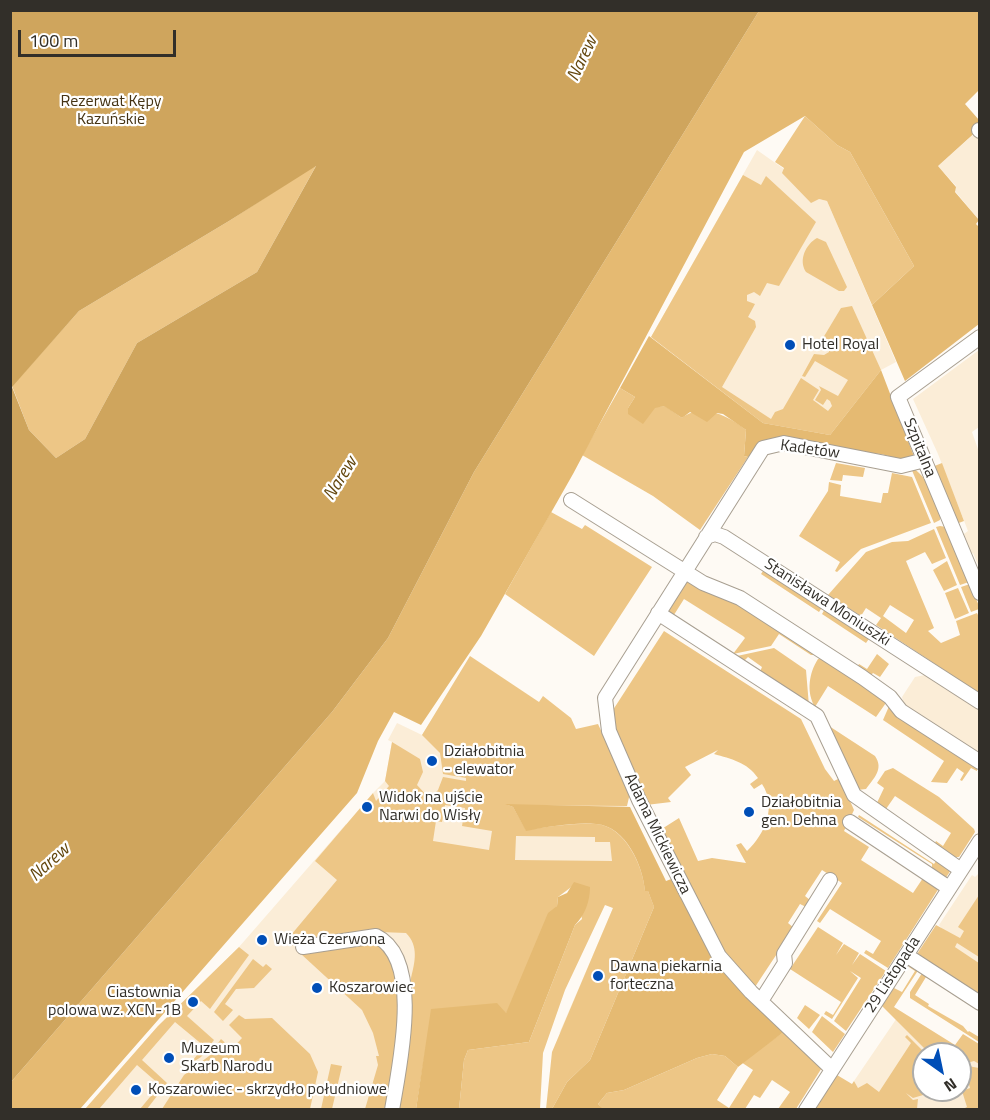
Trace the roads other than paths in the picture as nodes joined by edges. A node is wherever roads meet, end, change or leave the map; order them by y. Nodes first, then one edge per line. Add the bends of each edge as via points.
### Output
1 (980, 337) edge
2 (925, 460) junction
3 (572, 500) dead end
4 (706, 537) junction
5 (686, 572) junction
6 (980, 593) edge
7 (658, 613) junction
8 (980, 702) edge
9 (980, 762) edge
10 (850, 822) dead end
11 (980, 841) edge
12 (961, 870) junction
13 (830, 880) dead end
14 (949, 888) junction
15 (303, 947) dead end
16 (906, 955) junction
17 (761, 1001) junction
18 (980, 1003) edge
19 (832, 1069) junction
20 (392, 1110) edge
21 (806, 1110) edge

1 - 2 street, Szpitalna via 898,397
2 - 4 street, Kadetów via 901,466 784,443 768,445 757,455
2 - 6 street, Szpitalna
3 - 5 street
4 - 5 street
4 - 8 street, Stanisława Moniuszki via 715,534 728,539
5 - 7 street, Adama Mickiewicza
5 - 9 street via 767,615
7 - 12 street via 817,716 854,795
7 - 17 street, Adama Mickiewicza via 605,698 609,731 656,838 719,956
10 - 14 street
11 - 12 street, 29 Listopada
12 - 14 street, 29 Listopada
13 - 17 street via 784,954 785,963
14 - 16 street, 29 Listopada
15 - 20 street via 376,936 391,948 400,968 405,1012
16 - 18 street
16 - 19 street, 29 Listopada
17 - 19 street, Adama Mickiewicza
19 - 21 street, 29 Listopada

